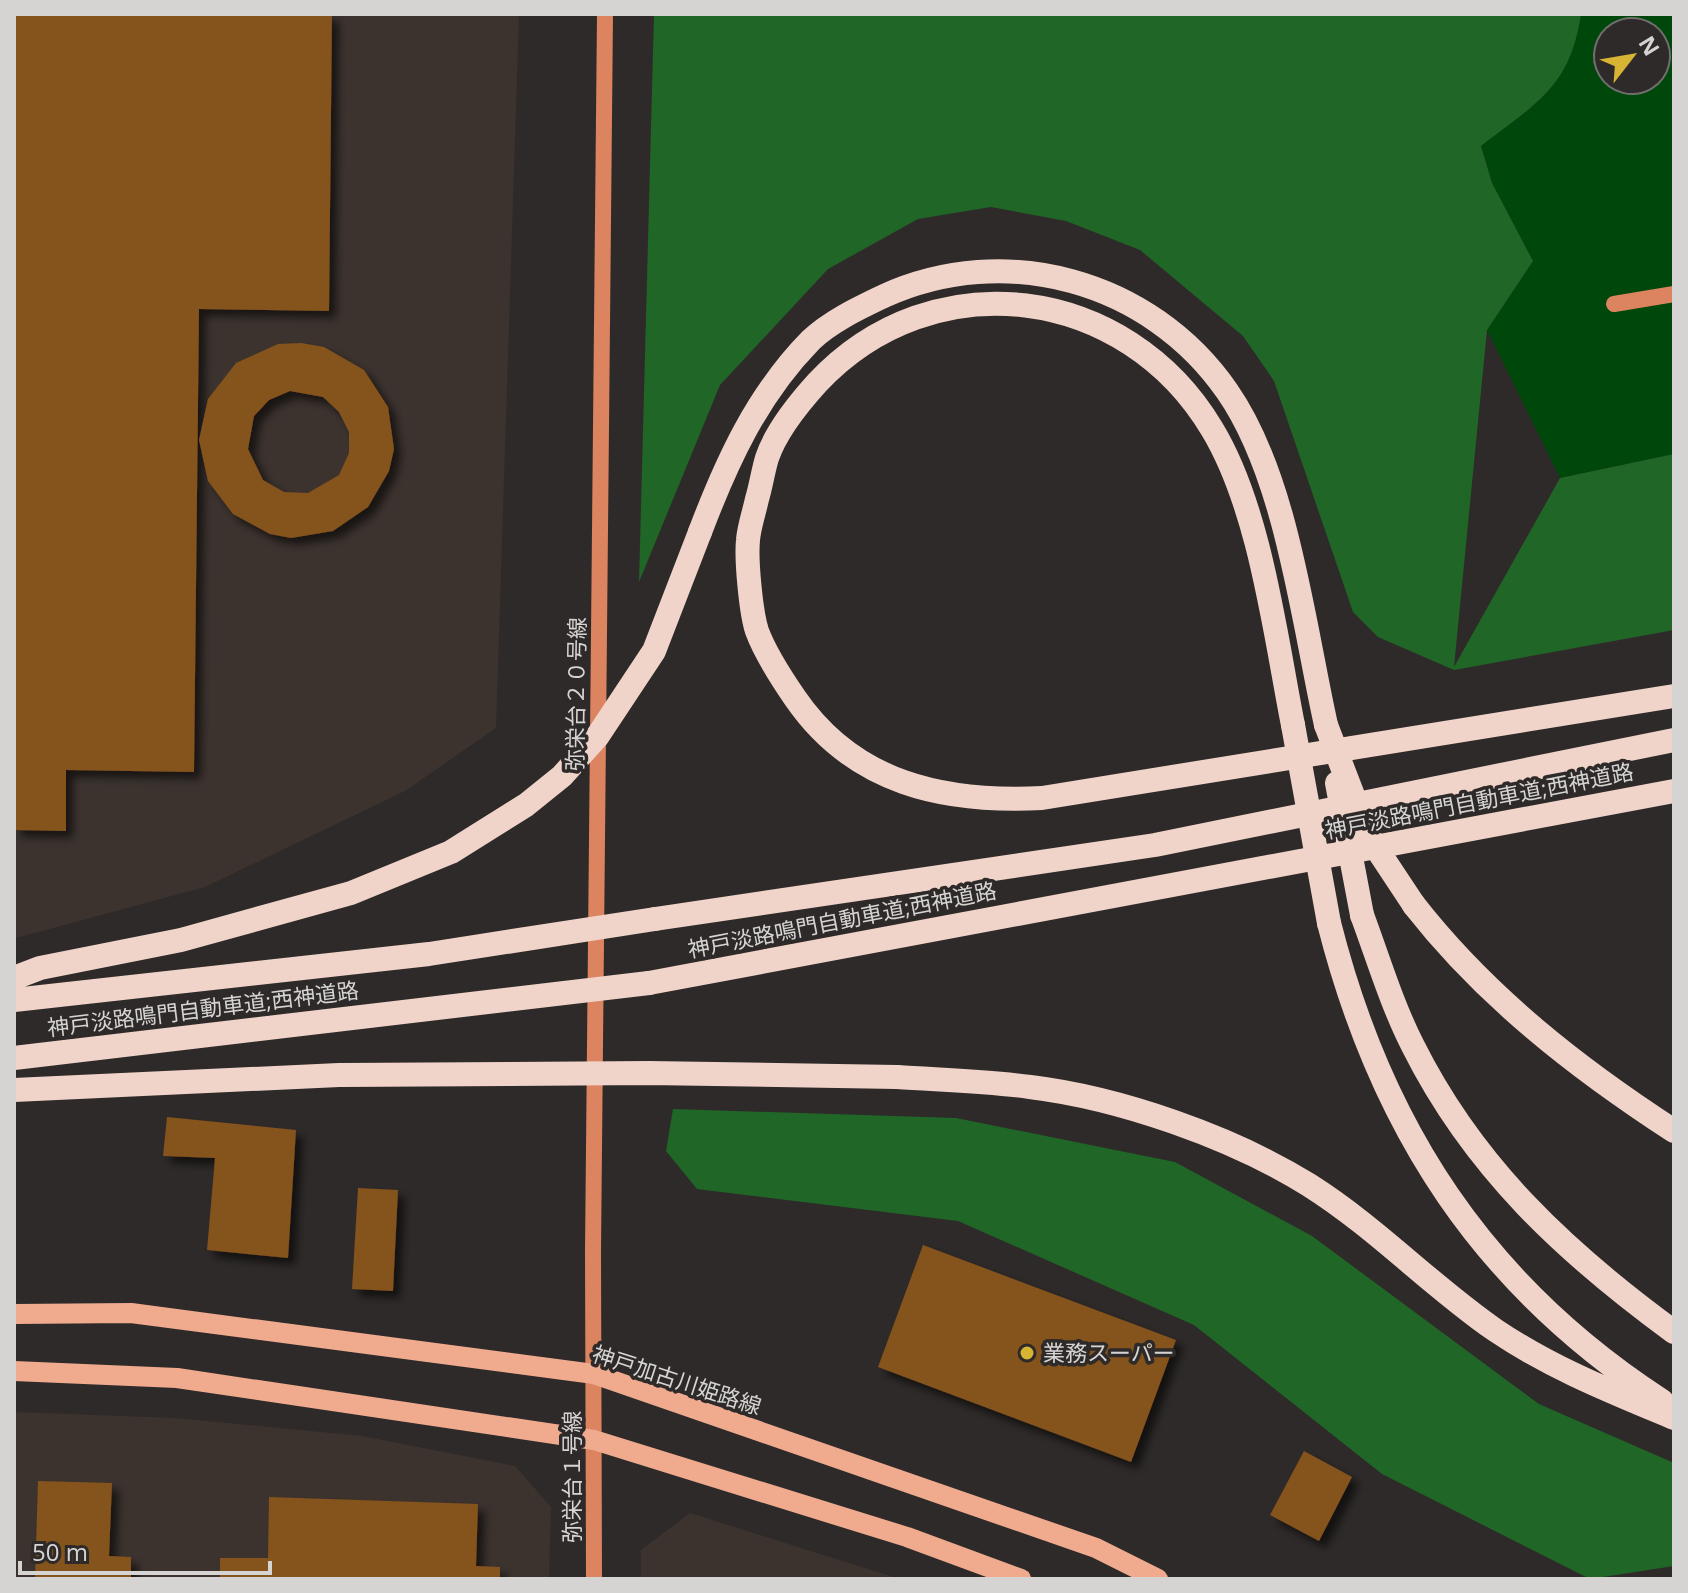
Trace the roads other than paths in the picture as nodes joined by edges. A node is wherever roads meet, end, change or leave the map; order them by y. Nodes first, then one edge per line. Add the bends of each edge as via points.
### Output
1 (605, 14) edge
2 (1674, 294) edge
3 (1614, 304) dead end
4 (1674, 696) edge
5 (1326, 725) junction
6 (1674, 740) edge
7 (1674, 791) edge
8 (14, 978) edge
9 (14, 1000) edge
10 (14, 1058) edge
11 (14, 1090) edge
12 (1674, 1131) edge
13 (14, 1314) edge
14 (1674, 1332) edge
15 (14, 1371) edge
16 (594, 1374) junction
17 (1674, 1409) edge
18 (1674, 1418) edge
19 (594, 1440) junction
20 (594, 1579) edge
21 (1021, 1579) edge
22 (1158, 1579) edge

1 - 16 street, 弥栄台２０号線
2 - 3 street
4 - 17 highway, bridge via 1042,798 954,797 911,787 846,751 813,723 757,630 747,542 768,456 788,419 834,365 891,329 963,304 1013,304 1070,315 1111,332 1155,360 1187,391 1213,430 1247,512 1293,725 1329,923 1345,988 1371,1057 1433,1176 1501,1264 1605,1364
5 - 8 highway, bridge via 1267,468 1227,389 1177,337 1120,297 1023,270 965,272 909,285 842,317 813,338 754,413 730,455 654,651 597,737 526,805 451,852 351,893 197,936
5 - 12 highway, bridge via 1369,837 1414,905 1463,963 1563,1054
5 - 14 highway, bridge via 1362,915 1413,1046 1483,1157 1518,1201 1612,1287
6 - 9 highway, 神戸淡路鳴門自動車道;西神道路, bridge via 1155,845 429,954
7 - 10 highway, 神戸淡路鳴門自動車道;西神道路, bridge via 649,983
11 - 18 highway, bridge via 339,1075 606,1073 897,1077 1032,1087 1136,1110 1242,1151 1307,1184 1381,1235 1493,1329 1542,1360
13 - 16 main road, 神戸加古川姫路線 via 131,1313
15 - 19 main road via 177,1378
16 - 19 street, 弥栄台１号線
16 - 22 main road, 神戸加古川姫路線 via 1096,1548
19 - 20 street, 弥栄台１号線
19 - 21 main road via 907,1537

